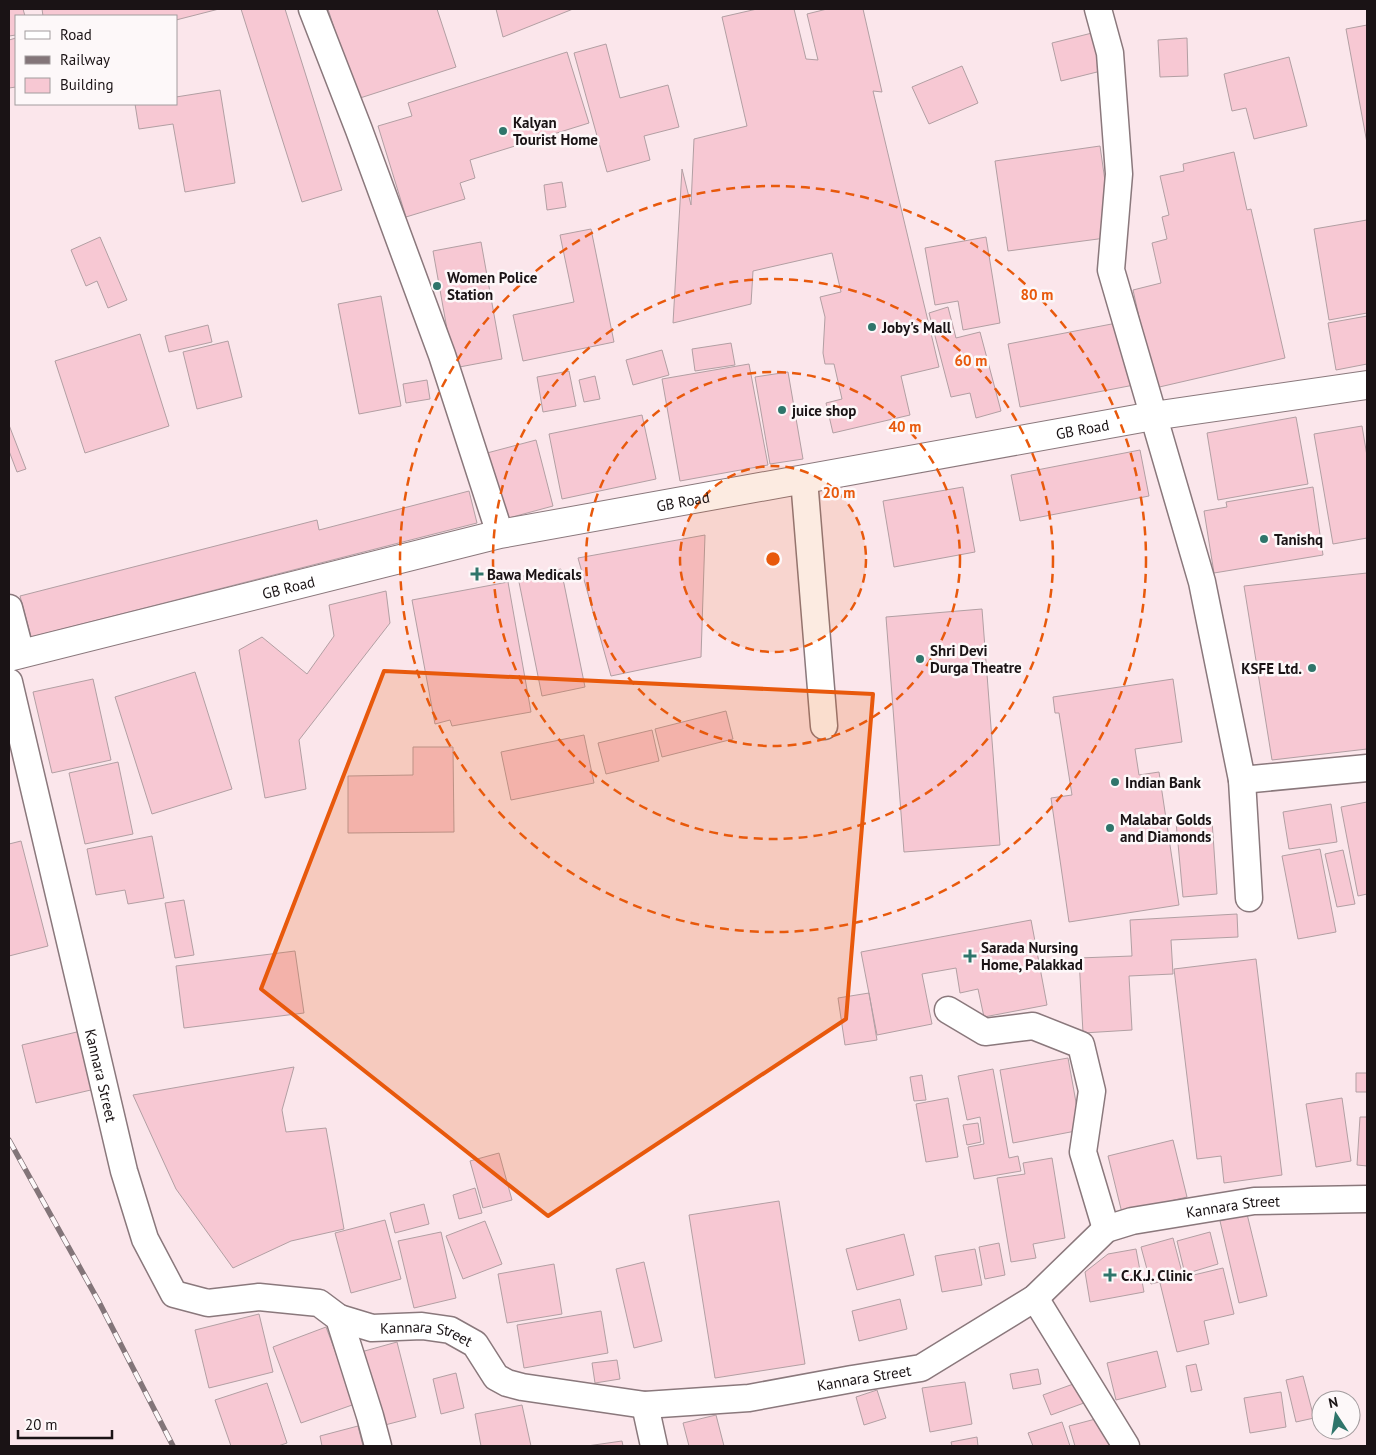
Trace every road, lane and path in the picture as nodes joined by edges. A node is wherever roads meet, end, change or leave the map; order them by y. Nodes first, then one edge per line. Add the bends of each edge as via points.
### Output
1 (312, 9) edge
2 (1098, 9) edge
3 (1367, 385) edge
4 (1153, 416) junction
5 (804, 479) junction
6 (500, 534) junction
7 (9, 608) edge
8 (15, 656) edge
9 (9, 682) edge
10 (824, 726) dead end
11 (1367, 768) edge
12 (1242, 780) junction
13 (1249, 898) dead end
14 (948, 1010) dead end
15 (1367, 1199) edge
16 (1106, 1229) junction
17 (1035, 1298) junction
18 (338, 1318) junction
19 (646, 1405) junction
20 (378, 1446) edge
21 (654, 1446) edge
22 (1126, 1446) edge

1 - 6 street via 442,355
2 - 4 street via 1110,53 1118,174 1111,270
3 - 4 street, GB Road
4 - 5 street, GB Road
4 - 12 street via 1202,582
5 - 6 street, GB Road
5 - 10 street
6 - 8 street, GB Road
7 - 8 street
9 - 18 street, Kannara Street via 124,1172 146,1239 174,1294 208,1303 259,1297 319,1303
11 - 12 street
12 - 13 street
14 - 16 street via 985,1032 1033,1026 1081,1045 1092,1091 1083,1152
15 - 16 street, Kannara Street via 1254,1201 1132,1221
16 - 17 street, Kannara Street
17 - 19 street, Kannara Street via 921,1368 749,1398
17 - 22 street
18 - 19 street, Kannara Street via 372,1328 422,1326 450,1330 475,1344 496,1377 507,1383
18 - 20 street
19 - 21 street

